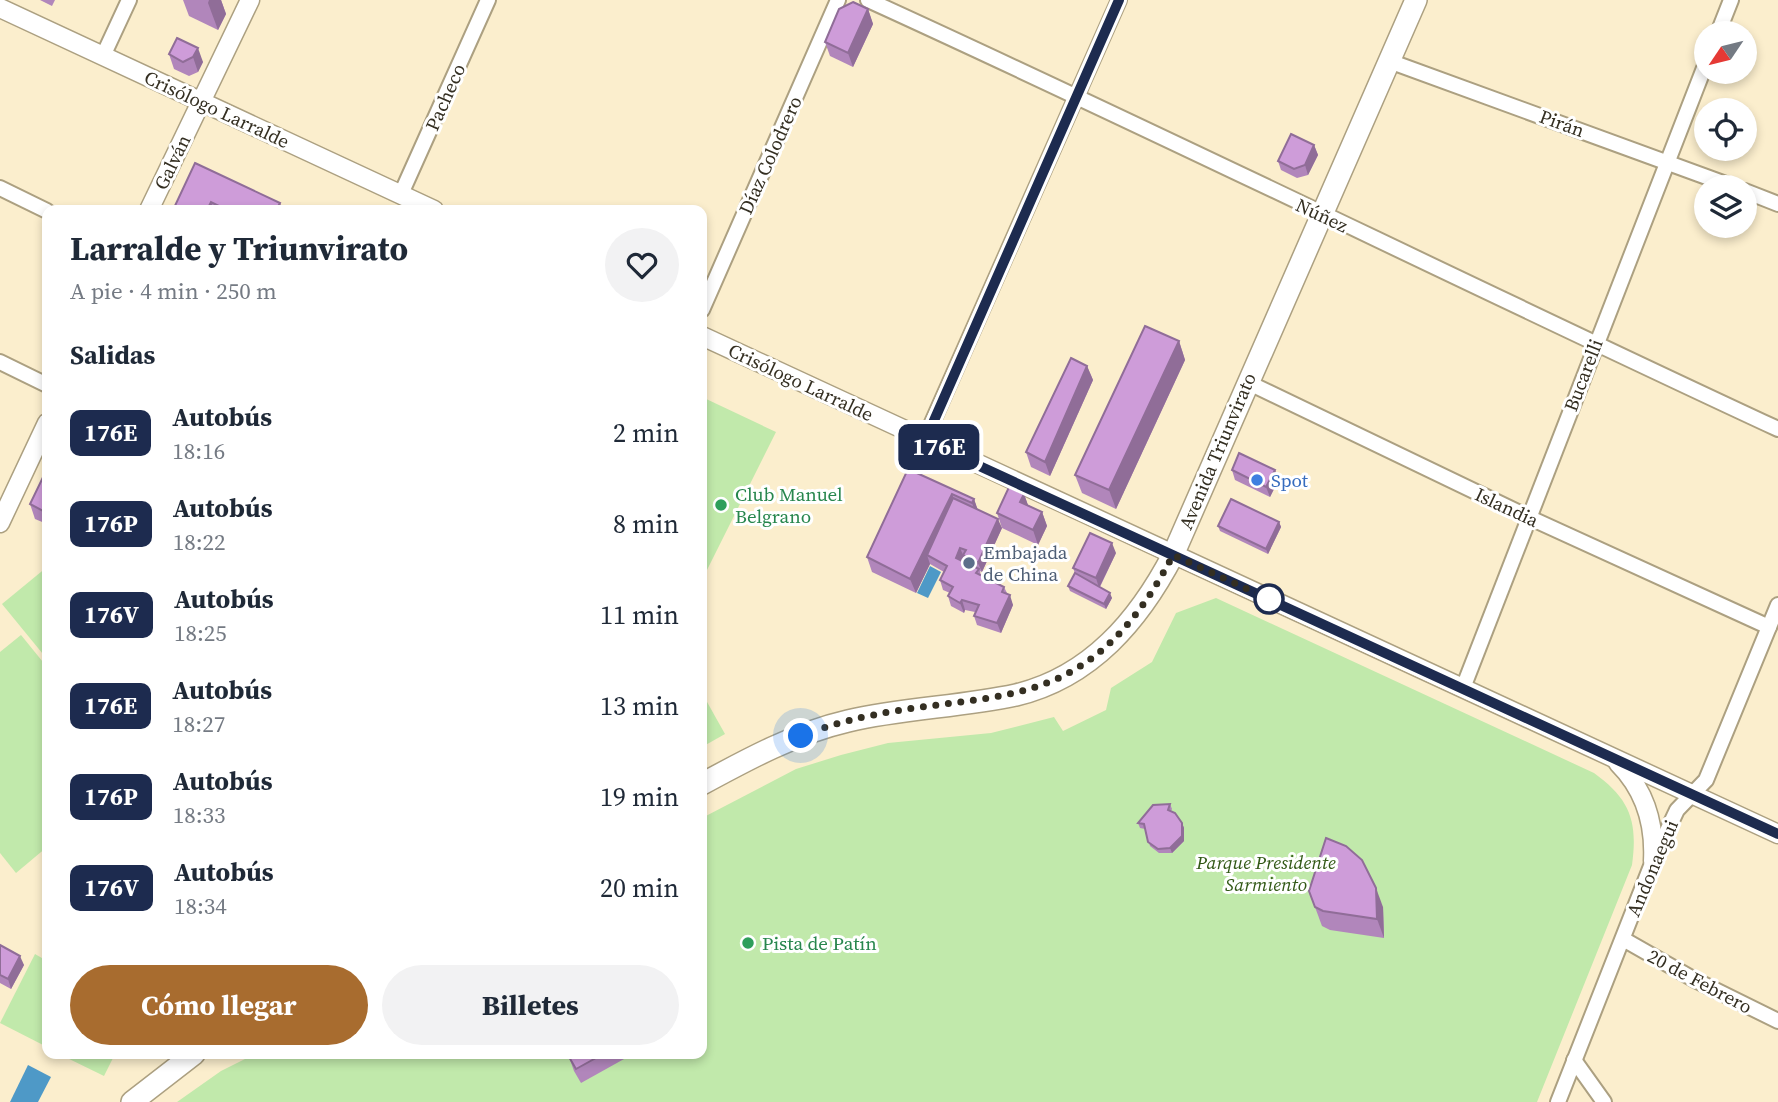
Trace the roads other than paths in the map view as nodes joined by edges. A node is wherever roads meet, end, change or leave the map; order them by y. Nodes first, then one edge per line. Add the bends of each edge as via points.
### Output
1 (129, 0) edge
2 (250, 0) edge
3 (488, 0) edge
4 (838, 0) edge
5 (868, 0) edge
6 (1119, 0) edge
7 (1416, 0) edge
8 (1731, 0) edge
9 (4, 6) edge
10 (1723, 21) edge
11 (103, 56) junction
12 (1389, 61) junction
13 (1698, 84) edge
14 (1075, 95) junction
15 (202, 102) junction
16 (1668, 162) junction
17 (1702, 175) edge
18 (0, 188) edge
19 (401, 194) junction
20 (1757, 196) edge
21 (1778, 204) edge
22 (151, 205) edge
23 (424, 205) edge
24 (42, 209) edge
25 (1321, 215) junction
26 (707, 299) edge
27 (707, 337) edge
28 (1595, 344) junction
29 (0, 362) edge
30 (1247, 382) junction
31 (42, 383) edge
32 (1778, 429) edge
33 (42, 434) edge
34 (925, 441) junction
35 (1528, 517) junction
36 (0, 523) edge
37 (1173, 555) junction
38 (1778, 605) edge
39 (1769, 627) junction
40 (1463, 688) junction
41 (1614, 758) junction
42 (707, 782) edge
43 (1693, 795) junction
44 (1778, 834) edge
45 (1653, 861) junction
46 (1623, 939) junction
47 (1778, 1021) edge
48 (187, 1059) edge
49 (1574, 1060) junction
50 (131, 1102) edge
51 (1558, 1102) edge
52 (1604, 1102) edge

1 - 11 street
2 - 15 street, Galván
3 - 19 street, Pacheco
4 - 26 street, Díaz Colodrero
5 - 14 street, Núñez
6 - 14 street
7 - 12 main road, Avenida Triunvirato
8 - 10 street
9 - 11 street, Crisólogo Larralde
11 - 15 street, Crisólogo Larralde
12 - 16 street, Pirán
12 - 25 main road, Avenida Triunvirato
13 - 16 street, Bucarelli
14 - 25 street, Núñez
14 - 34 street
15 - 19 street, Crisólogo Larralde
15 - 22 street, Galván
16 - 17 street, Pirán
16 - 28 street, Bucarelli
18 - 24 street
19 - 23 street, Crisólogo Larralde
20 - 21 street
25 - 28 street, Núñez
25 - 30 main road, Avenida Triunvirato
27 - 34 street, Crisólogo Larralde
28 - 32 street, Núñez
28 - 35 street, Bucarelli
29 - 31 street
30 - 35 street, Islandia
30 - 37 main road, Avenida Triunvirato
33 - 36 street
34 - 37 street, Crisólogo Larralde
35 - 39 street, Islandia
35 - 40 street, Bucarelli
37 - 40 street, Crisólogo Larralde
37 - 42 main road, Avenida Triunvirato via 1132,622 1098,653 1058,679 1017,694 878,715 818,730
38 - 39 street, Andonaegui
39 - 43 street, Andonaegui via 1706,780
40 - 41 street, Crisólogo Larralde
41 - 43 street, Crisólogo Larralde
41 - 45 street via 1645,802 1654,841
43 - 44 street, Crisólogo Larralde
43 - 45 street, Andonaegui via 1677,810
45 - 46 street, Andonaegui
46 - 47 street, 20 de Febrero
46 - 49 street, Andonaegui
48 - 50 main road
49 - 51 street, Andonaegui
49 - 52 street

